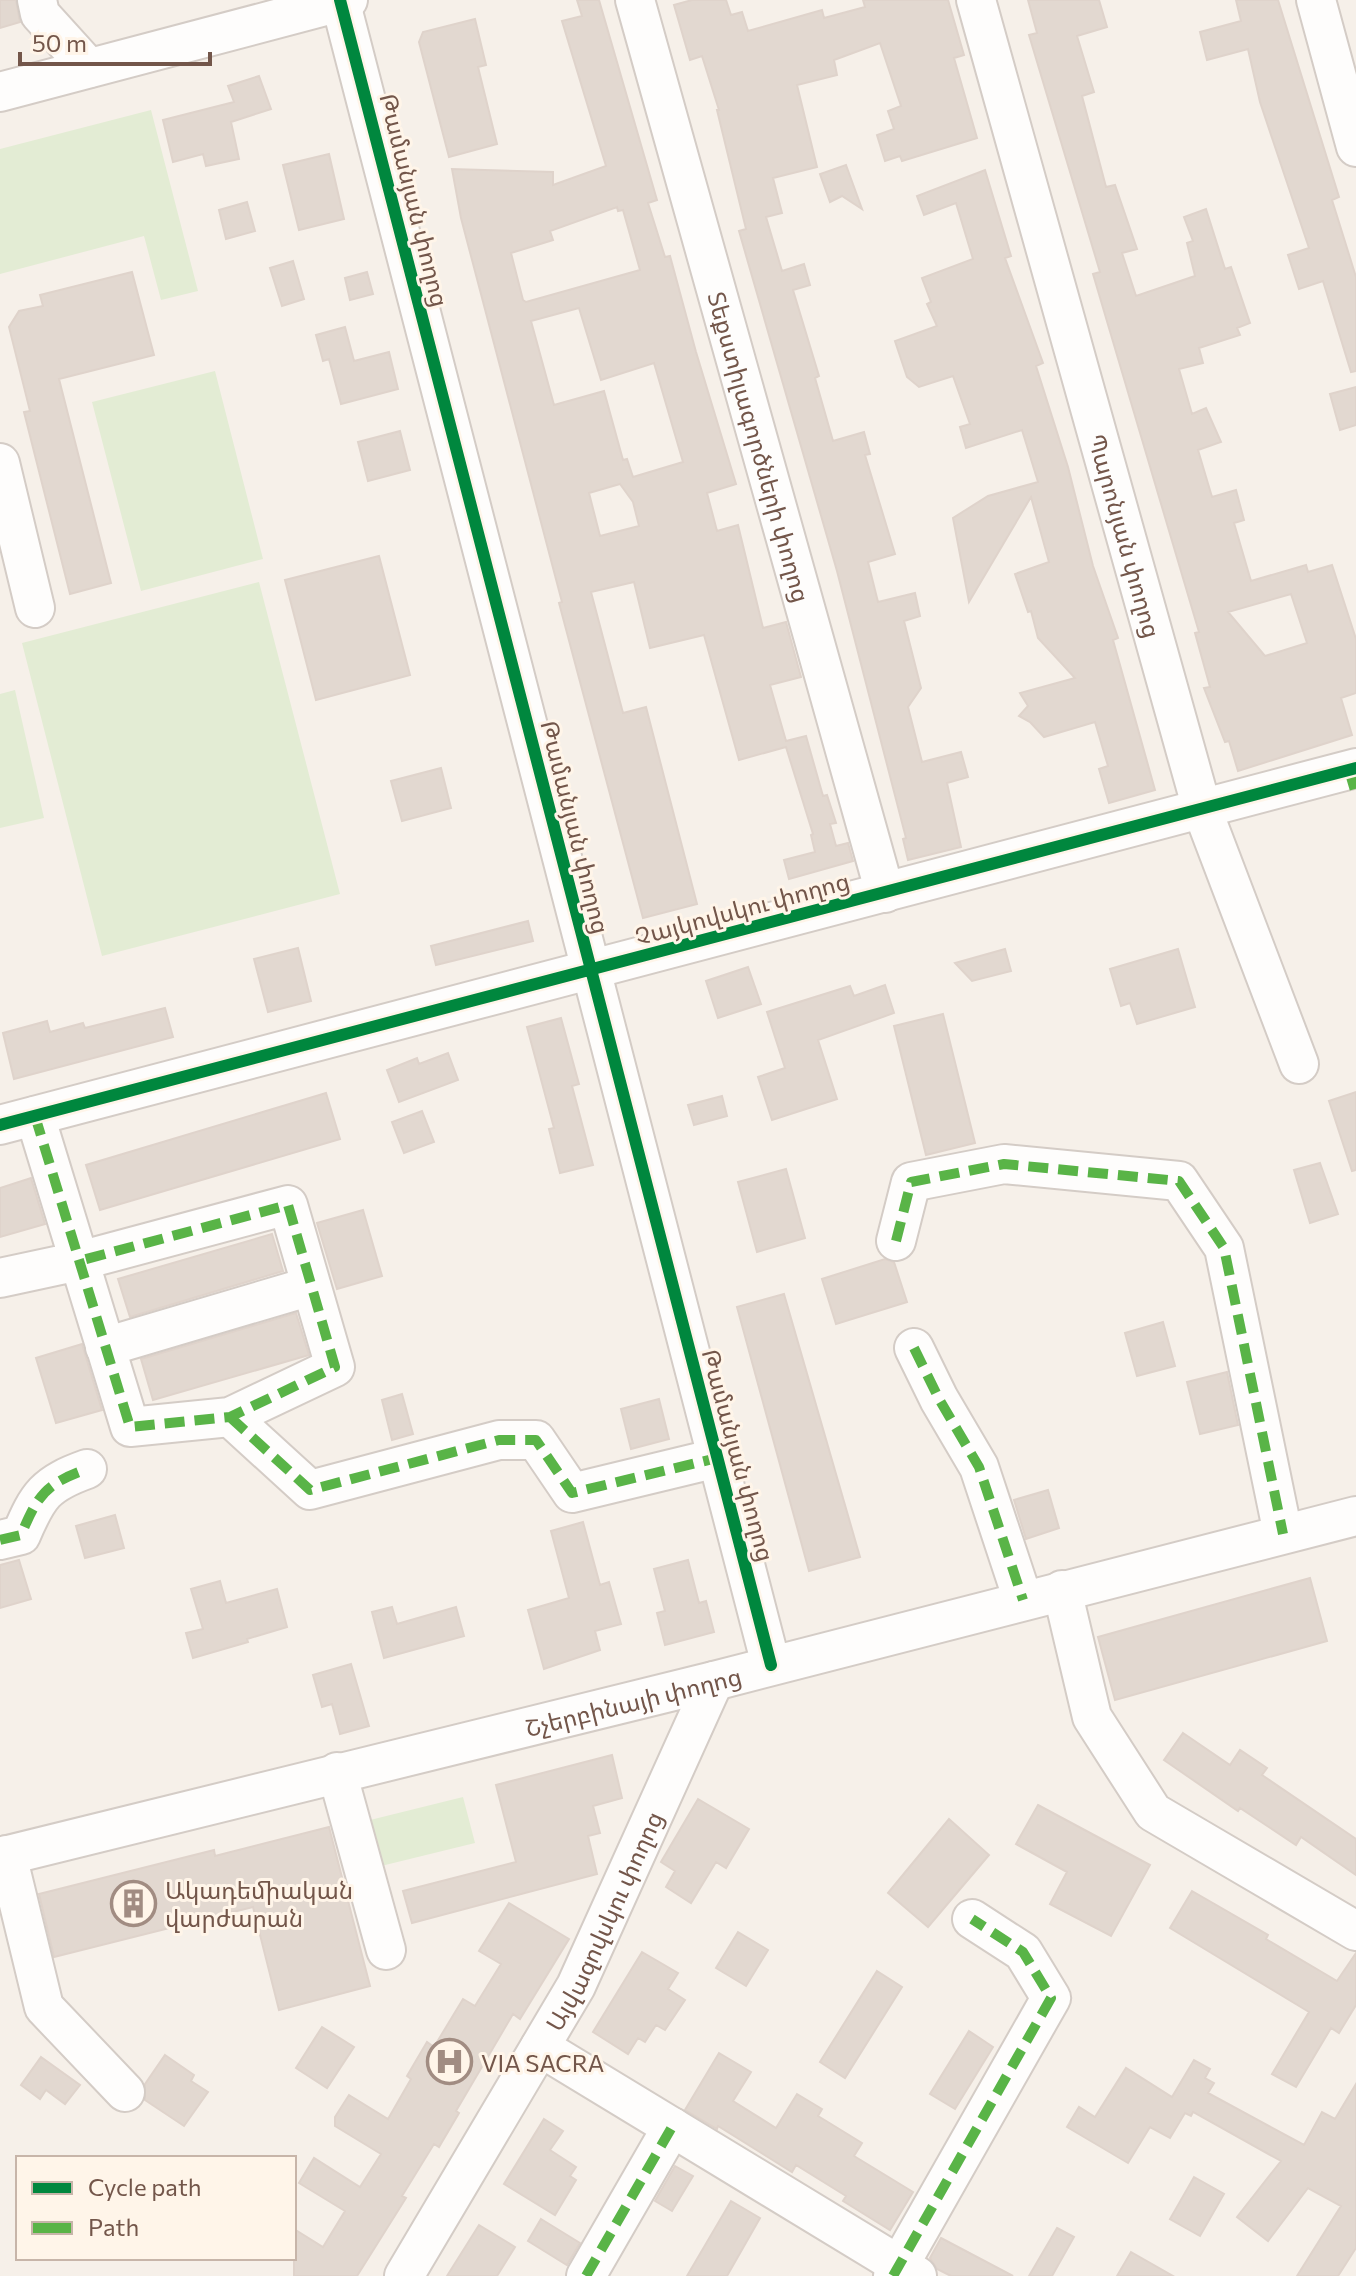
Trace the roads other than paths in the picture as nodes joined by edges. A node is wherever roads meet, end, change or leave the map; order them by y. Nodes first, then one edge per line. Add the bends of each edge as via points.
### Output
1 (37, 0) edge
2 (635, 0) edge
3 (976, 0) edge
4 (1316, 0) edge
5 (343, 1) edge
6 (89, 68) junction
7 (0, 92) edge
8 (1356, 147) edge
9 (0, 463) edge
10 (35, 608) dead end
11 (1354, 777) edge
12 (1202, 809) junction
13 (885, 893) junction
14 (590, 971) junction
15 (1299, 1064) dead end
16 (17, 1120) edge
17 (896, 1241) dead end
18 (79, 1261) junction
19 (0, 1278) edge
20 (311, 1286) junction
21 (105, 1347) junction
22 (914, 1348) dead end
23 (230, 1417) junction
24 (717, 1458) junction
25 (87, 1469) dead end
26 (1356, 1516) edge
27 (1283, 1534) junction
28 (0, 1540) edge
29 (1062, 1590) junction
30 (1023, 1600) junction
31 (771, 1665) junction
32 (714, 1681) junction
33 (337, 1772) junction
34 (4, 1856) edge
35 (972, 1919) dead end
36 (1356, 1931) edge
37 (386, 1950) dead end
38 (540, 2047) junction
39 (125, 2092) dead end
40 (672, 2127) junction
41 (903, 2273) edge
42 (404, 2276) edge
43 (586, 2276) edge

1 - 6 street via 40,14
2 - 13 street, Տեքստիլագործների փողոց
3 - 12 street, Պարոնյան փողոց
4 - 8 street
5 - 6 street
5 - 14 street, Թամանյան փողոց
6 - 7 street
9 - 10 street
11 - 12 street, Չայկովսկու փողոց
12 - 13 street, Չայկովսկու փողոց
12 - 15 street, Պարոնյան փողոց
13 - 14 street, Չայկովսկու փողոց
14 - 16 street, Չայկովսկու փողոց
14 - 24 street, Թամանյան փողոց
16 - 18 street
17 - 27 street via 911,1182 1004,1164 1179,1181 1224,1248
18 - 19 street
18 - 20 street via 288,1205
18 - 21 street
20 - 21 street
20 - 23 street via 335,1367
21 - 23 street via 130,1427
22 - 30 street via 979,1467
23 - 24 street via 310,1490 499,1440 536,1440 572,1493
24 - 31 street, Թամանյան փողոց
25 - 28 street via 52,1484 34,1504 21,1535
26 - 27 street, Շչերբինայի փողոց
27 - 29 street, Շչերբինայի փողոց
29 - 30 street, Շչերբինայի փողոց
29 - 36 street via 1092,1717 1153,1812
30 - 31 street, Շչերբինայի փողոց
31 - 32 street, Շչերբինայի փողոց
32 - 33 street, Շչերբինայի փողոց
32 - 38 street, Այվազովսկու փողոց via 576,1986
33 - 34 street, Շչերբինայի փողոց
33 - 37 street
34 - 39 street via 44,2007
35 - 41 street via 1023,1952 1051,1998
38 - 40 street
38 - 42 street, Այվազովսկու փողոց
40 - 41 street
40 - 43 street

